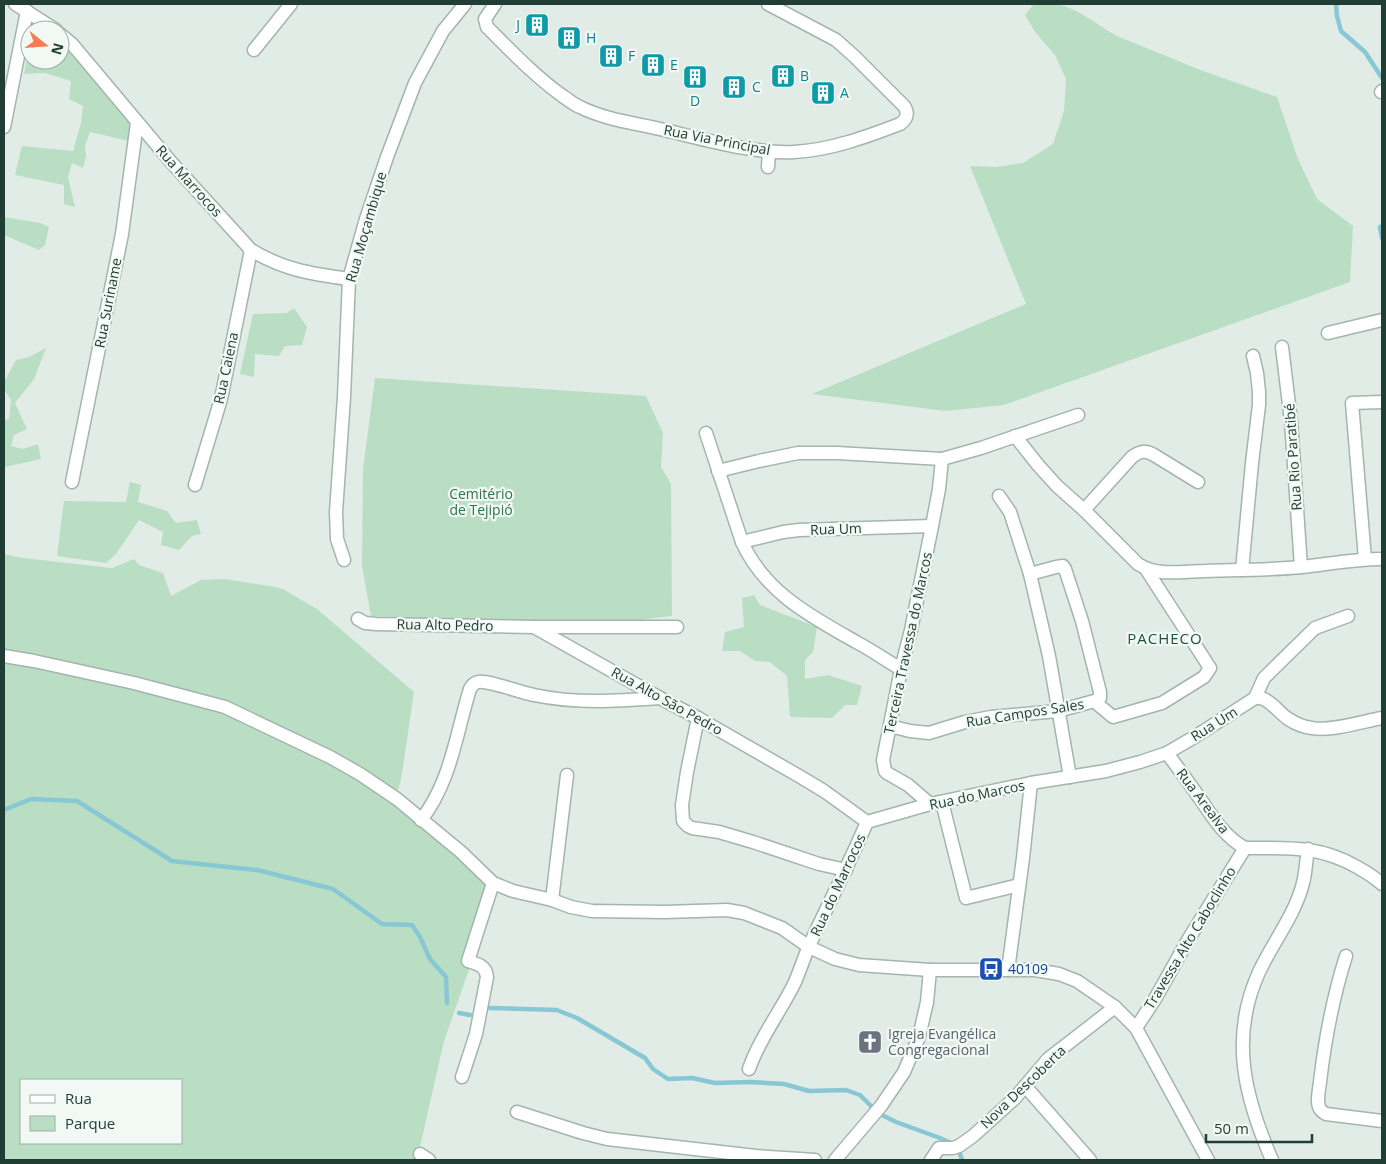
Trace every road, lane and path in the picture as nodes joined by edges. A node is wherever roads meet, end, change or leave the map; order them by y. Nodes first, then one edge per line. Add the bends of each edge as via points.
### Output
1 (15, 4) edge
2 (291, 4) edge
3 (465, 4) edge
4 (495, 4) edge
5 (768, 4) edge
6 (27, 11) junction
7 (41, 20) edge
8 (70, 42) edge
9 (254, 50) dead end
10 (137, 123) junction
11 (4, 127) edge
12 (769, 151) junction
13 (768, 167) dead end
14 (251, 250) junction
15 (349, 279) junction
16 (1382, 320) edge
17 (1328, 333) dead end
18 (1282, 347) dead end
19 (1253, 356) dead end
20 (1382, 402) edge
21 (1078, 415) dead end
22 (706, 433) dead end
23 (1015, 436) junction
24 (942, 459) junction
25 (718, 471) junction
26 (72, 482) dead end
27 (1198, 482) dead end
28 (195, 484) dead end
29 (999, 496) dead end
30 (1084, 510) junction
31 (932, 526) junction
32 (742, 542) junction
33 (1365, 559) junction
34 (1382, 559) edge
35 (344, 560) dead end
36 (1301, 567) junction
37 (1146, 569) junction
38 (1242, 570) junction
39 (1030, 574) junction
40 (1348, 616) dead end
41 (358, 619) dead end
42 (534, 627) junction
43 (677, 627) dead end
44 (4, 656) edge
45 (900, 669) junction
46 (1258, 697) junction
47 (660, 698) junction
48 (1097, 700) junction
49 (1058, 711) junction
50 (698, 718) junction
51 (1382, 718) edge
52 (890, 726) junction
53 (1167, 752) junction
54 (567, 775) dead end
55 (1070, 777) junction
56 (1031, 784) junction
57 (936, 803) junction
58 (421, 820) junction
59 (868, 822) junction
60 (1245, 848) junction
61 (1308, 849) junction
62 (846, 870) junction
63 (493, 883) junction
64 (1382, 884) edge
65 (1020, 885) junction
66 (552, 900) junction
67 (809, 947) junction
68 (1346, 956) dead end
69 (930, 970) junction
70 (1008, 970) junction
71 (1115, 1007) junction
72 (1136, 1028) junction
73 (748, 1069) dead end
74 (462, 1077) dead end
75 (1025, 1086) junction
76 (517, 1112) dead end
77 (1382, 1121) edge
78 (815, 1160) edge
79 (835, 1160) edge
80 (930, 1160) edge
81 (1090, 1160) edge
82 (1208, 1160) edge
83 (1272, 1160) edge

1 - 6 street
2 - 9 street
3 - 15 street, Rua Moçambique via 415,83 366,219
4 - 12 street, Rua Via Principal via 485,19 487,27 522,63 579,107 606,117
5 - 12 street, Rua Via Principal via 836,40 907,111 905,120 900,124 862,138 825,148
6 - 7 street
6 - 11 street
8 - 10 street, Rua Marrocos
10 - 14 street, Rua Marrocos
10 - 26 street, Rua Suriname via 122,234
12 - 13 street
14 - 15 street, Rua Marrocos via 285,267
14 - 28 street, Rua Caiena via 221,399
15 - 35 street, Rua Moçambique via 336,512 337,539
16 - 17 street
18 - 36 street, Rua Rio Paratibé via 1291,421
19 - 38 street via 1259,405
20 - 33 street via 1352,403
21 - 23 street
22 - 25 street
23 - 24 street
23 - 30 street via 1057,486
24 - 25 street via 798,453
24 - 31 street, Terceira Travessa do Marcos
25 - 32 street
27 - 30 street via 1143,451 1137,453
29 - 39 street via 1010,512
30 - 37 street
31 - 32 street, Rua Um via 791,531
31 - 45 street, Terceira Travessa do Marcos
32 - 45 street via 771,586 794,605
33 - 34 street
33 - 36 street
36 - 38 street
37 - 38 street via 1164,573
37 - 48 street via 1210,668 1204,676 1162,703 1113,717
39 - 48 street via 1059,566 1065,569 1100,692
39 - 49 street
40 - 46 street via 1315,628 1264,678
41 - 42 street, Rua Alto Pedro via 376,624
42 - 43 street
42 - 47 street, Rua Alto São Pedro
44 - 58 street via 134,682 224,707 360,774
45 - 52 street, Terceira Travessa do Marcos
46 - 51 street via 1302,726 1314,729
46 - 53 street, Rua Um
47 - 50 street, Rua Alto São Pedro
47 - 58 street via 572,701 476,682 470,689 444,780
48 - 49 street, Rua Campos Sales
49 - 52 street, Rua Campos Sales via 991,717 929,733
49 - 55 street
50 - 59 street, Rua Alto São Pedro via 824,791
50 - 62 street via 682,805 683,821 692,828 718,832
52 - 57 street, Terceira Travessa do Marcos via 883,760 885,771
53 - 55 street, Rua do Marcos via 1114,769
53 - 60 street, Rua Arealva via 1224,832
54 - 66 street
55 - 56 street, Rua do Marcos
56 - 57 street, Rua do Marcos
56 - 65 street
57 - 59 street, Rua do Marcos
57 - 65 street via 966,898
58 - 63 street
59 - 62 street, Rua do Marrocos
60 - 61 street
60 - 72 street, Travessa Alto Caboclinho
61 - 64 street via 1344,859
61 - 83 street via 1303,884 1252,988 1244,1025 1245,1076 1250,1101
62 - 67 street, Rua do Marrocos
63 - 66 street
63 - 74 street via 468,960 483,967 487,977 479,1020
65 - 70 street
66 - 67 street via 592,911 727,910 744,913 782,928
67 - 69 street via 859,965
67 - 73 street, Rua do Marrocos via 795,981
68 - 77 street via 1325,1041 1319,1108 1326,1114
69 - 70 street
69 - 79 street via 919,1037 904,1072 881,1106
70 - 71 street via 1059,974 1077,981
71 - 72 street
71 - 75 street, Nova Descoberta via 1048,1059
72 - 82 street
75 - 80 street, Nova Descoberta via 973,1136 959,1146 939,1148
75 - 81 street
76 - 78 street via 608,1139

